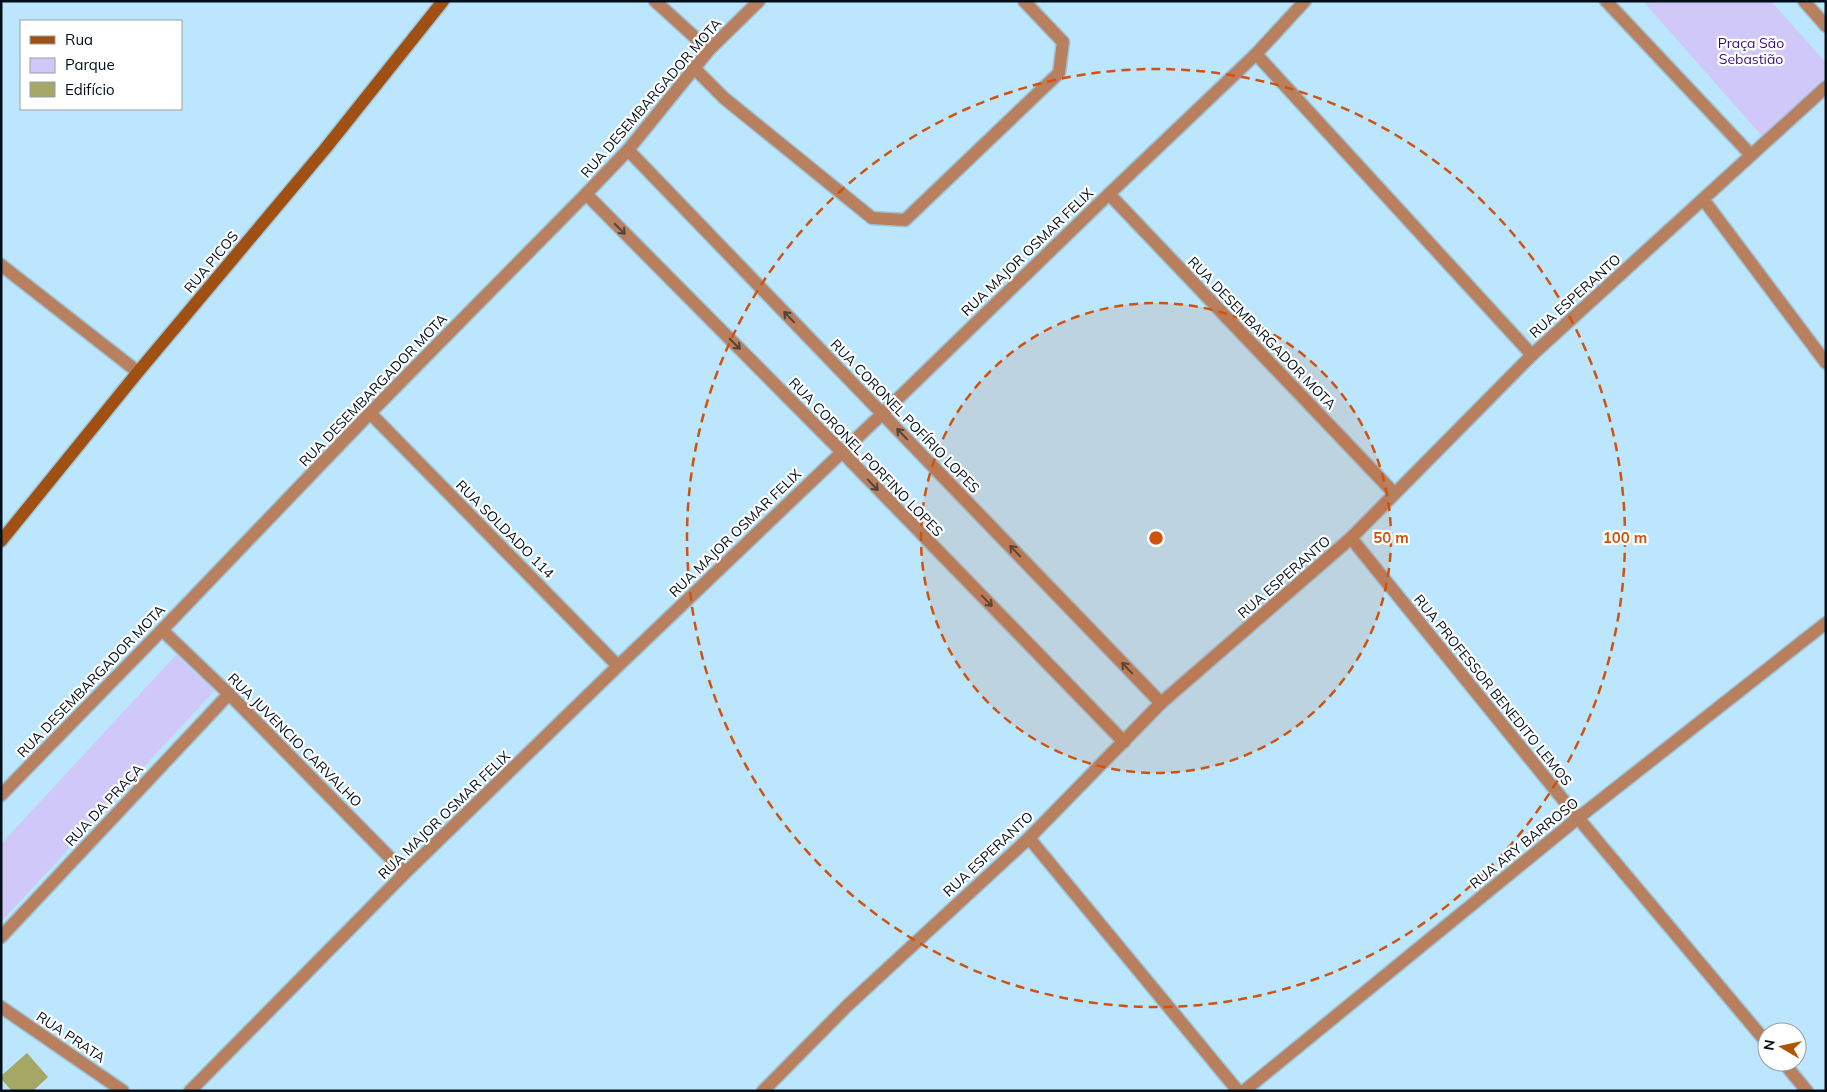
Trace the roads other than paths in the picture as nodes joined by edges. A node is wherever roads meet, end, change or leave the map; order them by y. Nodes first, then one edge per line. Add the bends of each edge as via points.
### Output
1 (443, 1) edge
2 (655, 1) edge
3 (760, 1) edge
4 (1024, 1) edge
5 (1305, 1) edge
6 (1606, 1) edge
7 (1804, 1) edge
8 (1826, 26) edge
9 (709, 50) junction
10 (1256, 54) junction
11 (694, 68) junction
12 (1826, 87) edge
13 (628, 150) junction
14 (1751, 156) junction
15 (586, 194) junction
16 (1108, 194) junction
17 (1702, 199) junction
18 (1, 265) edge
19 (1532, 355) junction
20 (1826, 363) edge
21 (138, 372) junction
22 (370, 413) junction
23 (882, 414) junction
24 (842, 452) junction
25 (1394, 493) junction
26 (1351, 538) junction
27 (1, 541) edge
28 (1826, 623) edge
29 (162, 630) junction
30 (618, 666) junction
31 (229, 694) junction
32 (1161, 703) junction
33 (1124, 742) junction
34 (1, 795) edge
35 (1578, 818) junction
36 (1028, 838) junction
37 (405, 873) junction
38 (1, 937) edge
39 (1, 1007) edge
40 (1757, 1031) edge
41 (1791, 1072) edge
42 (123, 1091) edge
43 (190, 1091) edge
44 (763, 1091) edge
45 (1238, 1091) edge
46 (1244, 1091) edge
47 (1807, 1091) edge

1 - 21 main road, RUA PICOS via 325,149
2 - 9 street
3 - 9 street, RUA DESEMBARGADOR MOTA
4 - 11 street via 1063,42 1059,73 905,220 872,218 724,98
5 - 10 street, RUA MAJOR OSMAR FELIX
6 - 14 street
7 - 8 street
9 - 11 street, RUA DESEMBARGADOR MOTA
10 - 16 street, RUA MAJOR OSMAR FELIX
10 - 19 street
11 - 13 street, RUA DESEMBARGADOR MOTA
12 - 14 street, RUA ESPERANTO
13 - 15 street, RUA DESEMBARGADOR MOTA
23 -> 13 street, RUA CORONEL POFÍRIO LOPES
14 - 17 street, RUA ESPERANTO
15 - 22 street, RUA DESEMBARGADOR MOTA
15 -> 24 street, RUA CORONEL PORFINO LOPES
16 - 23 street, RUA MAJOR OSMAR FELIX
16 - 25 street, RUA DESEMBARGADOR MOTA
17 - 19 street, RUA ESPERANTO
17 - 20 street
18 - 21 street
19 - 25 street, RUA ESPERANTO
21 - 27 main road, RUA PICOS
22 - 29 street, RUA DESEMBARGADOR MOTA
22 - 30 street, RUA SOLDADO 114
23 - 24 street, RUA MAJOR OSMAR FELIX
32 -> 23 street, RUA CORONEL POFÍRIO LOPES
24 - 30 street, RUA MAJOR OSMAR FELIX
24 -> 33 street, RUA CORONEL PORFINO LOPES
25 - 26 street, RUA ESPERANTO
26 - 32 street, RUA ESPERANTO
26 - 35 street, RUA PROFESSOR BENEDITO LEMOS
28 - 35 street, RUA ARY BARROSO
29 - 31 street, RUA JUVENCIO CARVALHO
29 - 34 street, RUA DESEMBARGADOR MOTA
30 - 37 street, RUA MAJOR OSMAR FELIX
31 - 37 street, RUA JUVENCIO CARVALHO
31 - 38 street, RUA DA PRAÇA
32 - 33 street, RUA ESPERANTO
33 - 36 street, RUA ESPERANTO
35 - 40 street, RUA PROFESSOR BENEDITO LEMOS
35 - 46 street, RUA ARY BARROSO
36 - 44 street, RUA ESPERANTO via 848,1005
36 - 45 street
37 - 43 street, RUA MAJOR OSMAR FELIX
39 - 42 street, RUA PRATA
41 - 47 street

